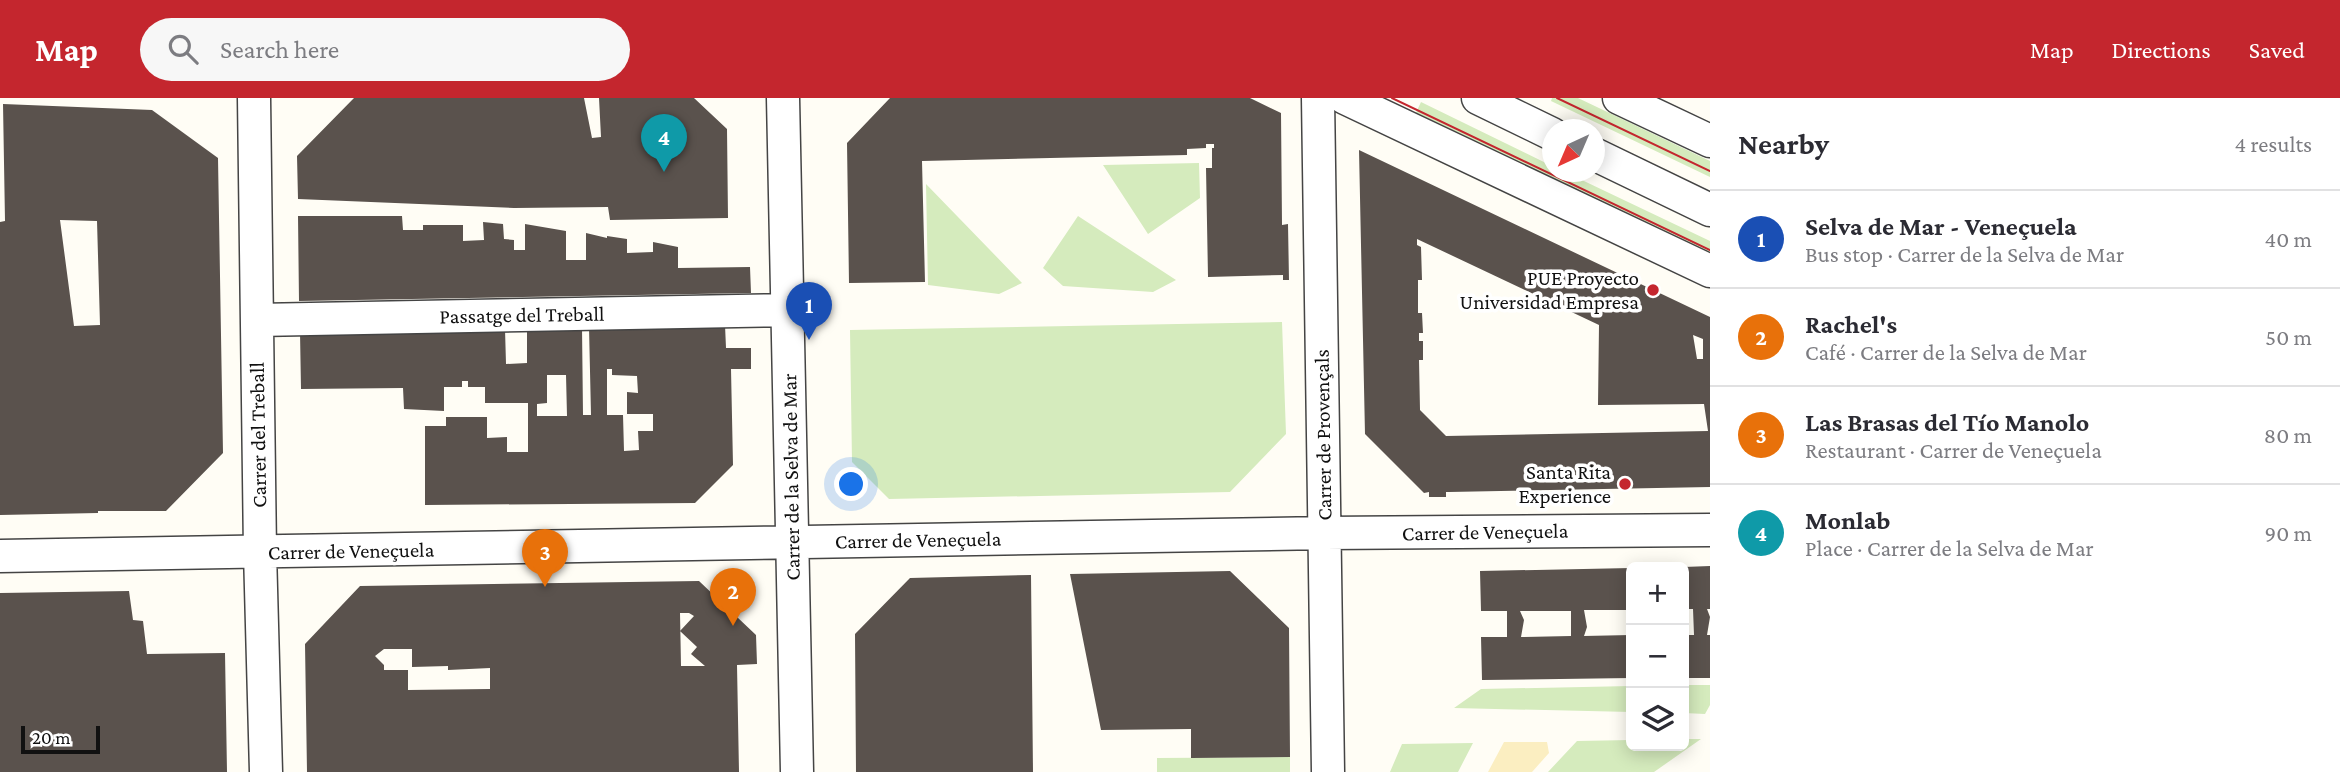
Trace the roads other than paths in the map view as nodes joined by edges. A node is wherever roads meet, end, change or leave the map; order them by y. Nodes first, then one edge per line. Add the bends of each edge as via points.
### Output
1 (254, 98) edge
2 (783, 98) edge
3 (1318, 98) edge
4 (1345, 98) edge
5 (1478, 98) edge
6 (1619, 98) edge
7 (1542, 129) edge
8 (1710, 141) edge
9 (1605, 160) edge
10 (1710, 210) edge
11 (1710, 271) edge
12 (788, 310) junction
13 (257, 320) junction
14 (1710, 530) edge
15 (1325, 533) junction
16 (793, 543) junction
17 (260, 552) junction
18 (0, 556) edge
19 (265, 772) edge
20 (797, 772) edge
21 (1328, 772) edge

1 - 13 street, Carrer del Treball
2 - 12 street, Carrer de la Selva de Mar
3 - 15 street, Carrer de Provençals
4 - 11 street
5 - 7 street
6 - 8 street
9 - 10 street
12 - 13 street, Passatge del Treball
12 - 16 street, Carrer de la Selva de Mar
13 - 17 street, Carrer del Treball
14 - 15 street, Carrer de Veneçuela
15 - 16 street, Carrer de Veneçuela
15 - 21 street, Carrer de Provençals
16 - 17 street, Carrer de Veneçuela
16 - 20 street, Carrer de la Selva de Mar
17 - 18 street, Carrer de Veneçuela
17 - 19 street, Carrer del Treball

